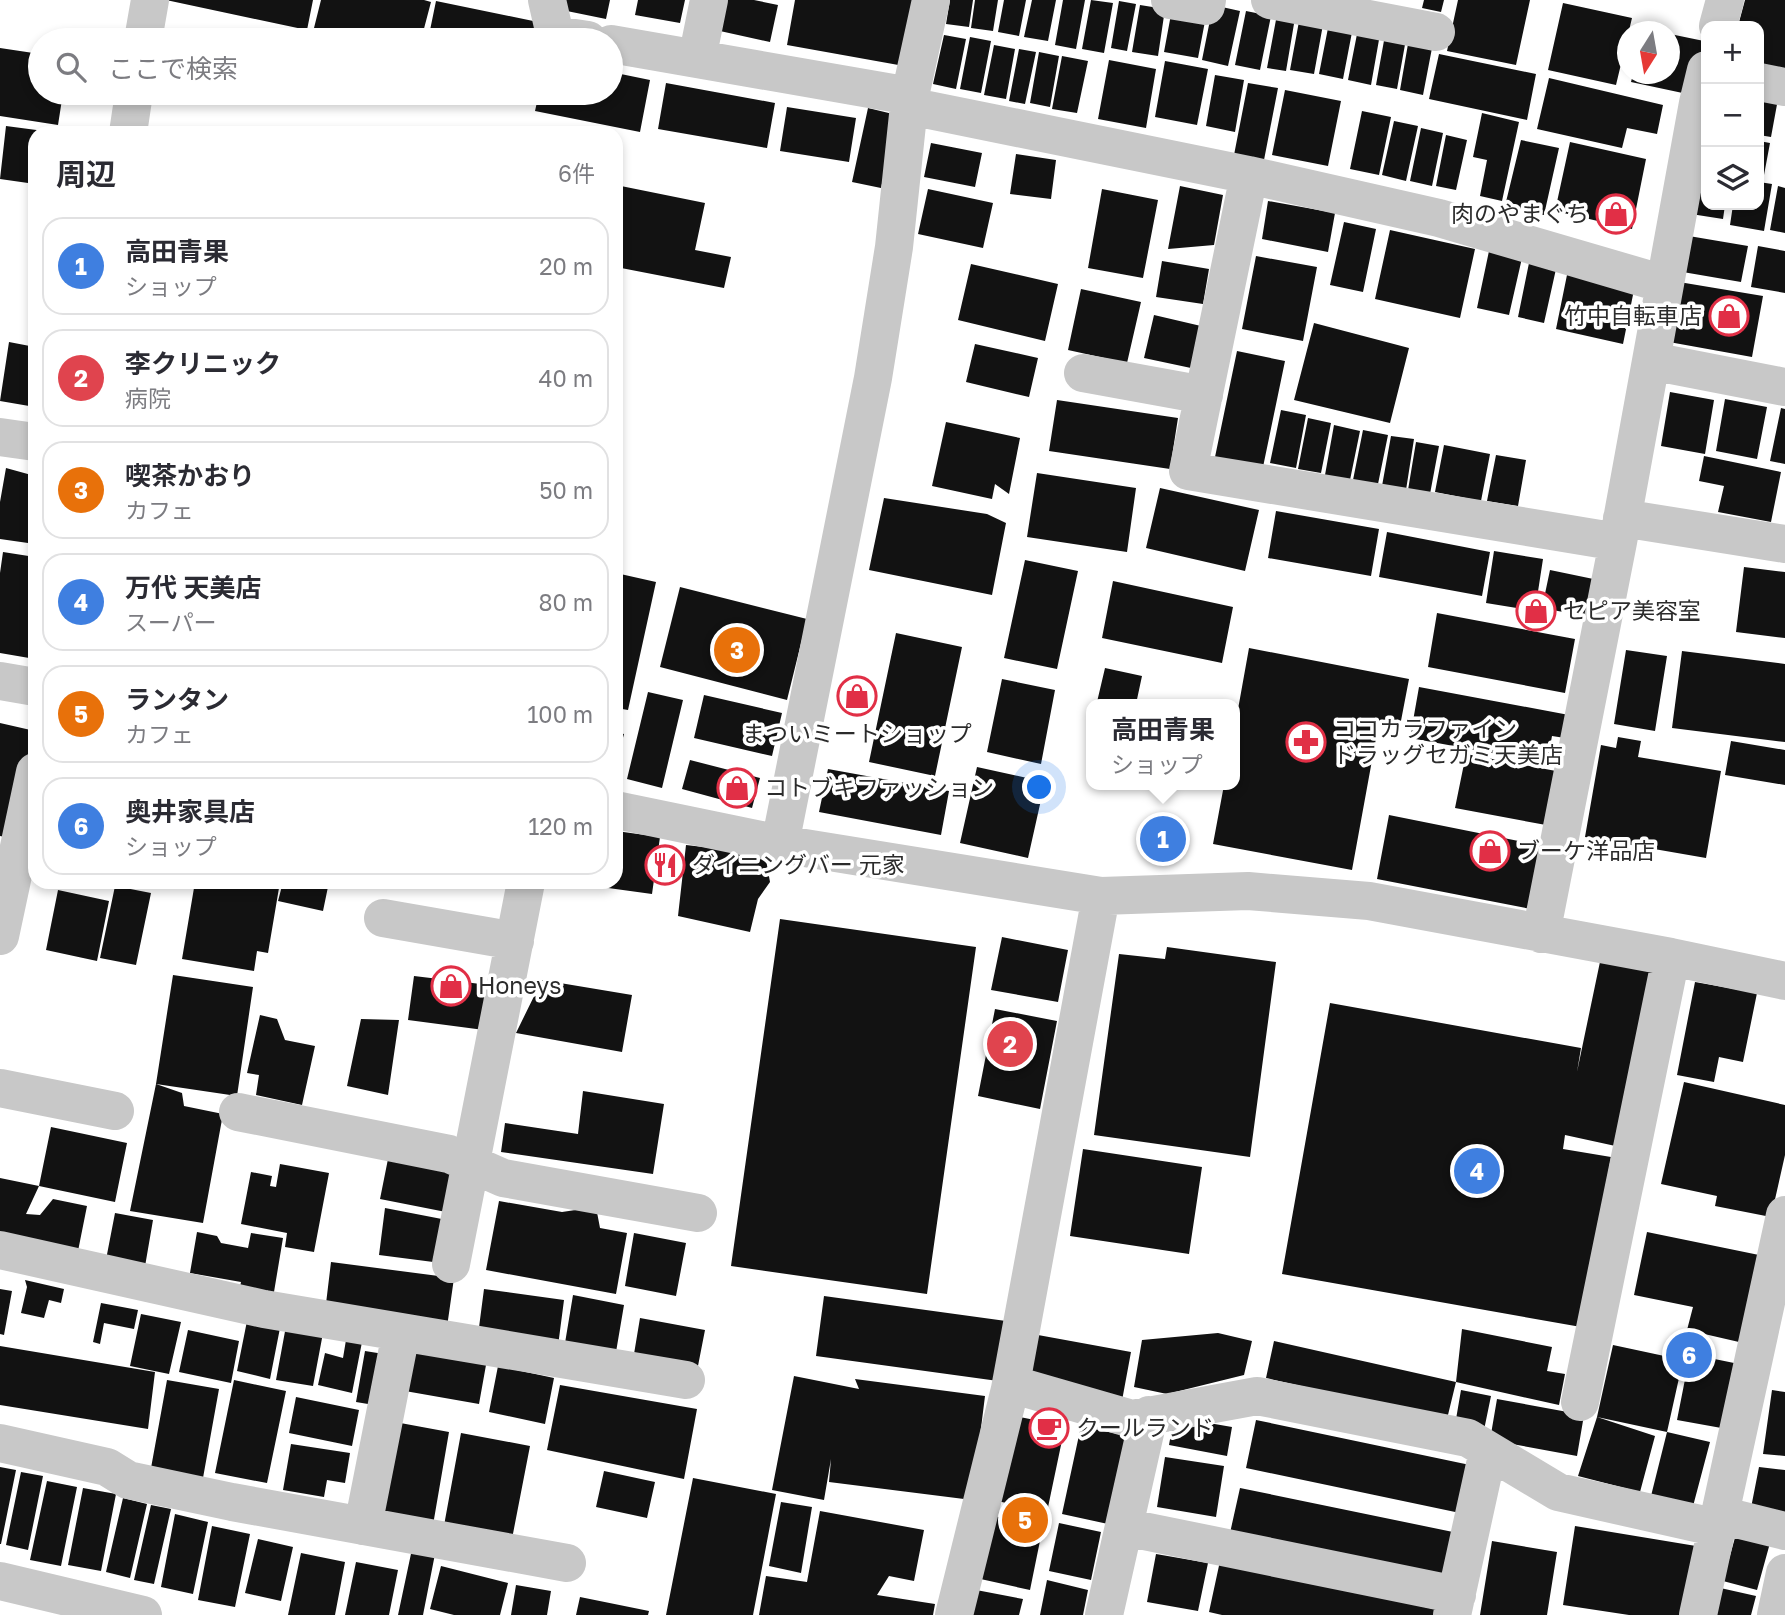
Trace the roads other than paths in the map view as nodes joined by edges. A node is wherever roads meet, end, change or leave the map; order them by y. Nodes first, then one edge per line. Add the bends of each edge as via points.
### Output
1 (150, 0) edge
2 (547, 0) edge
3 (709, 0) edge
4 (931, 0) edge
5 (1170, 0) edge
6 (1207, 0) edge
7 (1270, 0) edge
8 (1725, 0) edge
9 (1719, 21) edge
10 (145, 28) edge
11 (553, 28) edge
12 (1436, 32) dead end
13 (623, 46) edge
14 (697, 59) junction
15 (1764, 83) edge
16 (1703, 84) edge
17 (1785, 87) edge
18 (910, 101) junction
19 (132, 105) edge
20 (129, 126) edge
21 (1249, 174) junction
22 (1664, 284) junction
23 (1651, 361) junction
24 (1083, 373) dead end
25 (1785, 387) edge
26 (1204, 395) junction
27 (0, 437) edge
28 (28, 441) edge
29 (1620, 530) junction
30 (1785, 544) edge
31 (0, 681) edge
32 (28, 686) edge
33 (28, 805) edge
34 (623, 811) edge
35 (780, 845) junction
36 (525, 889) edge
37 (1101, 896) junction
38 (383, 918) dead end
39 (1541, 934) junction
40 (0, 936) edge
41 (515, 941) junction
42 (1671, 957) junction
43 (1785, 981) edge
44 (0, 1088) edge
45 (116, 1111) dead end
46 (238, 1112) dead end
47 (470, 1162) junction
48 (698, 1213) dead end
49 (1785, 1215) edge
50 (0, 1250) edge
51 (451, 1264) dead end
52 (401, 1333) junction
53 (1771, 1356) edge
54 (686, 1380) dead end
55 (1010, 1389) junction
56 (1580, 1402) dead end
57 (1149, 1415) junction
58 (0, 1443) edge
59 (1488, 1451) junction
60 (1719, 1521) junction
61 (363, 1526) junction
62 (1124, 1527) junction
63 (1785, 1531) edge
64 (567, 1563) dead end
65 (1785, 1573) edge
66 (0, 1581) edge
67 (1454, 1605) edge
68 (143, 1615) edge
69 (954, 1615) edge
70 (1104, 1615) edge
71 (1698, 1615) edge
72 (1776, 1615) edge

1 - 10 street
2 - 11 street
3 - 14 street
4 - 18 street
5 - 6 street via 1206,6
7 - 12 street
8 - 9 street
13 - 14 street
14 - 18 street
15 - 17 street
16 - 22 street
18 - 21 street
18 - 35 street via 873,378
19 - 20 street
21 - 22 street via 1439,218
21 - 26 street
22 - 23 street
23 - 25 street
23 - 29 street
24 - 26 street
26 - 29 street via 1188,471
27 - 28 street
29 - 30 street
29 - 39 street
31 - 32 street
33 - 40 street
34 - 35 street
35 - 37 street
36 - 41 street
37 - 39 street via 1248,891 1369,901
37 - 55 street
38 - 41 street
39 - 42 street
41 - 47 street
42 - 43 street
42 - 56 street
44 - 45 street
46 - 47 street
47 - 48 street via 503,1178
47 - 51 street
49 - 53 street
50 - 52 street via 264,1309
52 - 54 street
52 - 61 street
53 - 60 street
55 - 57 street via 1028,1389 1132,1419
55 - 69 street
57 - 59 street via 1257,1396 1468,1438
57 - 62 street
58 - 61 street via 107,1467 128,1480
59 - 60 street via 1558,1492
59 - 67 street
60 - 63 street
60 - 71 street
61 - 64 street
62 - 67 street
62 - 70 street
65 - 72 street
66 - 68 street

